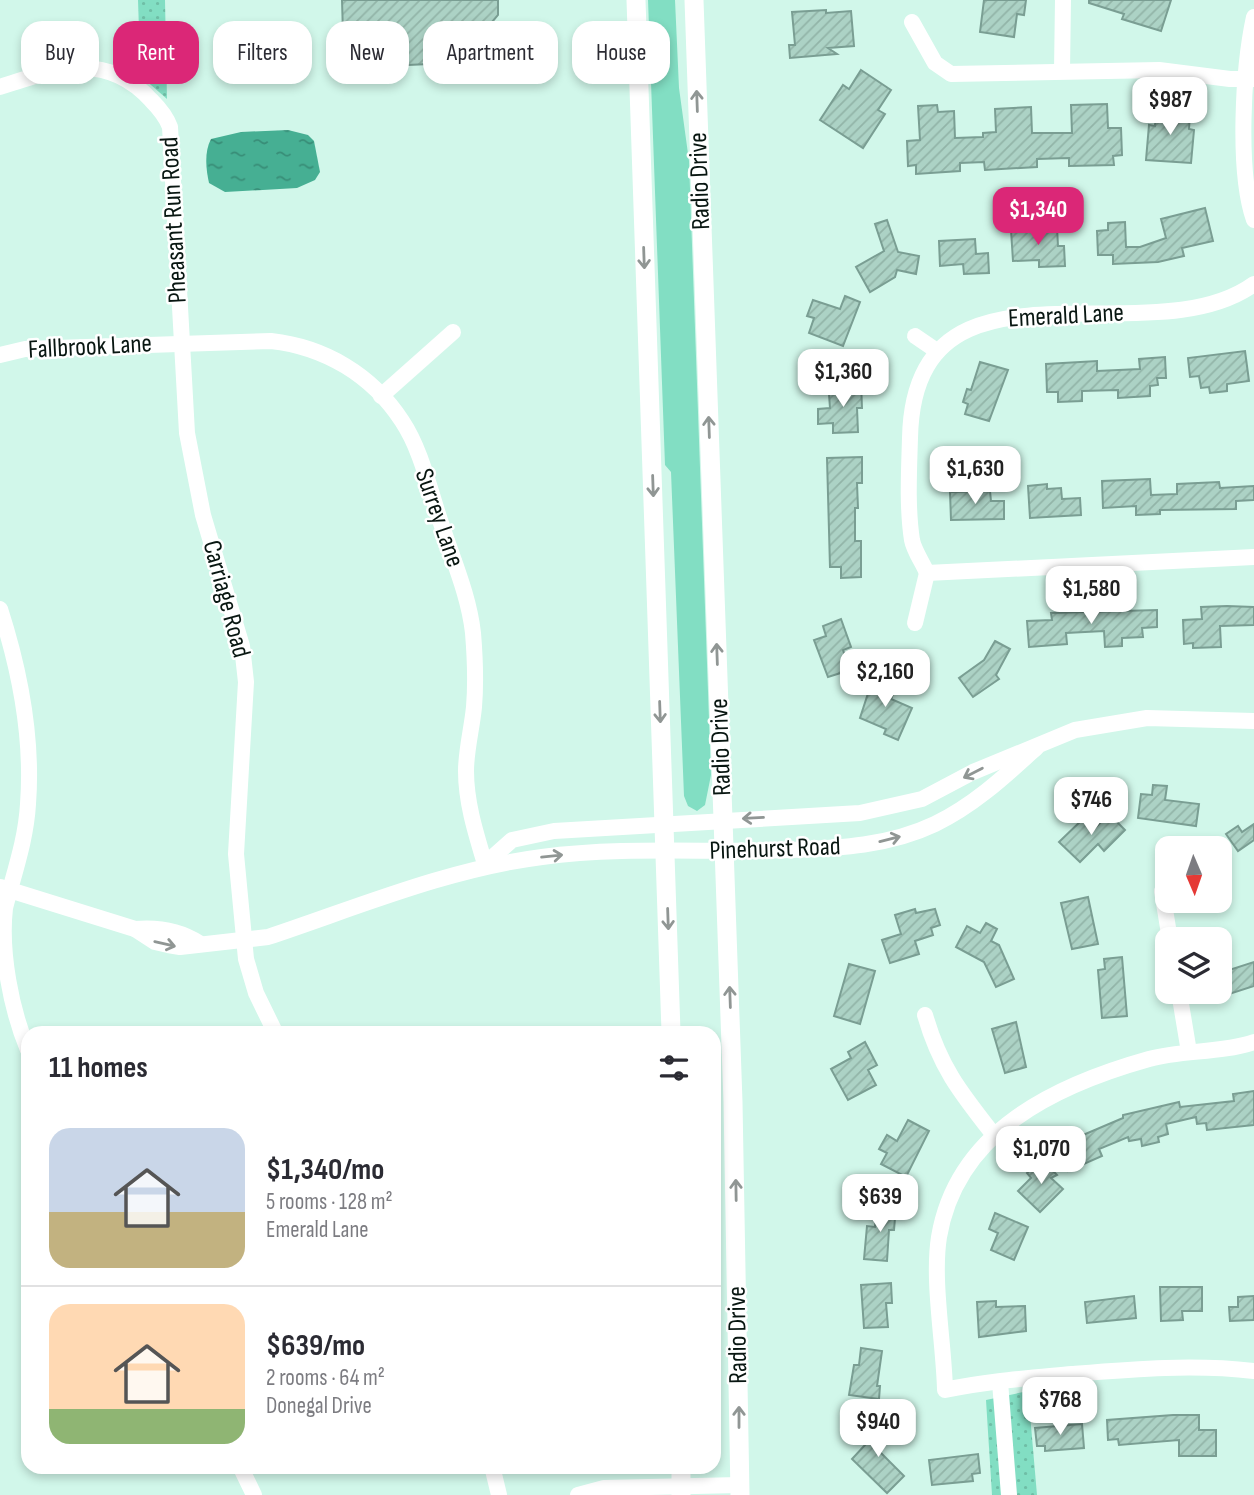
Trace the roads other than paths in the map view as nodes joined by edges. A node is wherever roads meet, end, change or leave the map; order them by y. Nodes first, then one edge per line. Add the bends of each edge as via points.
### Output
1 (636, 0) edge
2 (694, 0) edge
3 (1063, 0) edge
4 (1254, 17) edge
5 (912, 22) dead end
6 (1062, 71) junction
7 (1250, 79) edge
8 (0, 87) edge
9 (1254, 220) edge
10 (1254, 284) edge
11 (453, 332) dead end
12 (915, 336) dead end
13 (181, 342) junction
14 (937, 351) junction
15 (0, 355) edge
16 (381, 396) junction
17 (1254, 557) edge
18 (927, 573) junction
19 (1, 618) edge
20 (915, 623) dead end
21 (1254, 721) edge
22 (1036, 748) junction
23 (723, 820) junction
24 (664, 825) junction
25 (665, 851) junction
26 (724, 851) junction
27 (485, 864) junction
28 (6, 889) edge
29 (244, 941) junction
30 (1181, 1004) edge
31 (925, 1015) dead end
32 (21, 1026) edge
33 (272, 1026) edge
34 (671, 1026) edge
35 (1254, 1042) edge
36 (1189, 1052) junction
37 (993, 1134) junction
38 (1254, 1371) edge
39 (1000, 1382) junction
40 (244, 1474) edge
41 (494, 1474) edge
42 (740, 1490) edge
43 (681, 1491) edge
44 (254, 1495) edge
45 (499, 1495) edge
46 (578, 1495) edge
47 (1009, 1495) edge

1 -> 24 main road
23 -> 2 main road, Radio Drive
3 - 6 street
4 - 7 street
5 - 6 street via 935,63 951,74
6 - 7 street via 1159,70
7 - 9 street via 1248,191
8 - 13 street, Pheasant Run Road via 73,66 97,69 138,85 160,108 173,146
10 - 14 street, Emerald Lane via 1229,299 1190,310 1000,319 964,331
11 - 16 street
12 - 14 street
13 - 15 street, Fallbrook Lane via 25,349
13 - 16 street, Surrey Lane via 300,344 335,358 365,378
13 - 29 street, Carriage Road via 193,472 242,646 246,682 236,854
14 - 18 street, Emerald Lane via 917,385 910,421 912,541
16 - 27 street, Surrey Lane via 403,422 418,457 473,631 474,707 466,771 470,809
17 - 18 street
18 - 20 street
19 - 28 street via 20,687 29,761 29,805
21 - 22 street, Pinehurst Road via 1133,720 1075,730
22 -> 23 street, Pinehurst Road via 890,809
26 -> 22 street, Pinehurst Road via 839,848 907,835 949,817 989,792
23 - 24 street, Pinehurst Road
23 - 26 main road, Radio Drive
24 - 25 main road
24 - 27 street, Pinehurst Road via 528,835 512,840
25 - 26 street, Pinehurst Road
27 -> 25 street, Pinehurst Road via 560,855
25 -> 34 main road
42 -> 26 main road, Radio Drive
27 - 29 street, Pinehurst Road
28 - 29 street, Pinehurst Road via 135,929 184,933 199,943
28 - 32 street via 2,945
29 - 33 street, Carriage Road via 256,993
30 - 36 street
31 - 37 street via 949,1077
35 - 36 street
36 - 37 street via 1152,1058 1071,1087
37 - 39 street via 965,1166 939,1237 945,1391
38 - 39 street via 1189,1366
39 - 47 street
40 - 44 street
41 - 45 street
42 - 43 street
43 - 46 street via 604,1488

